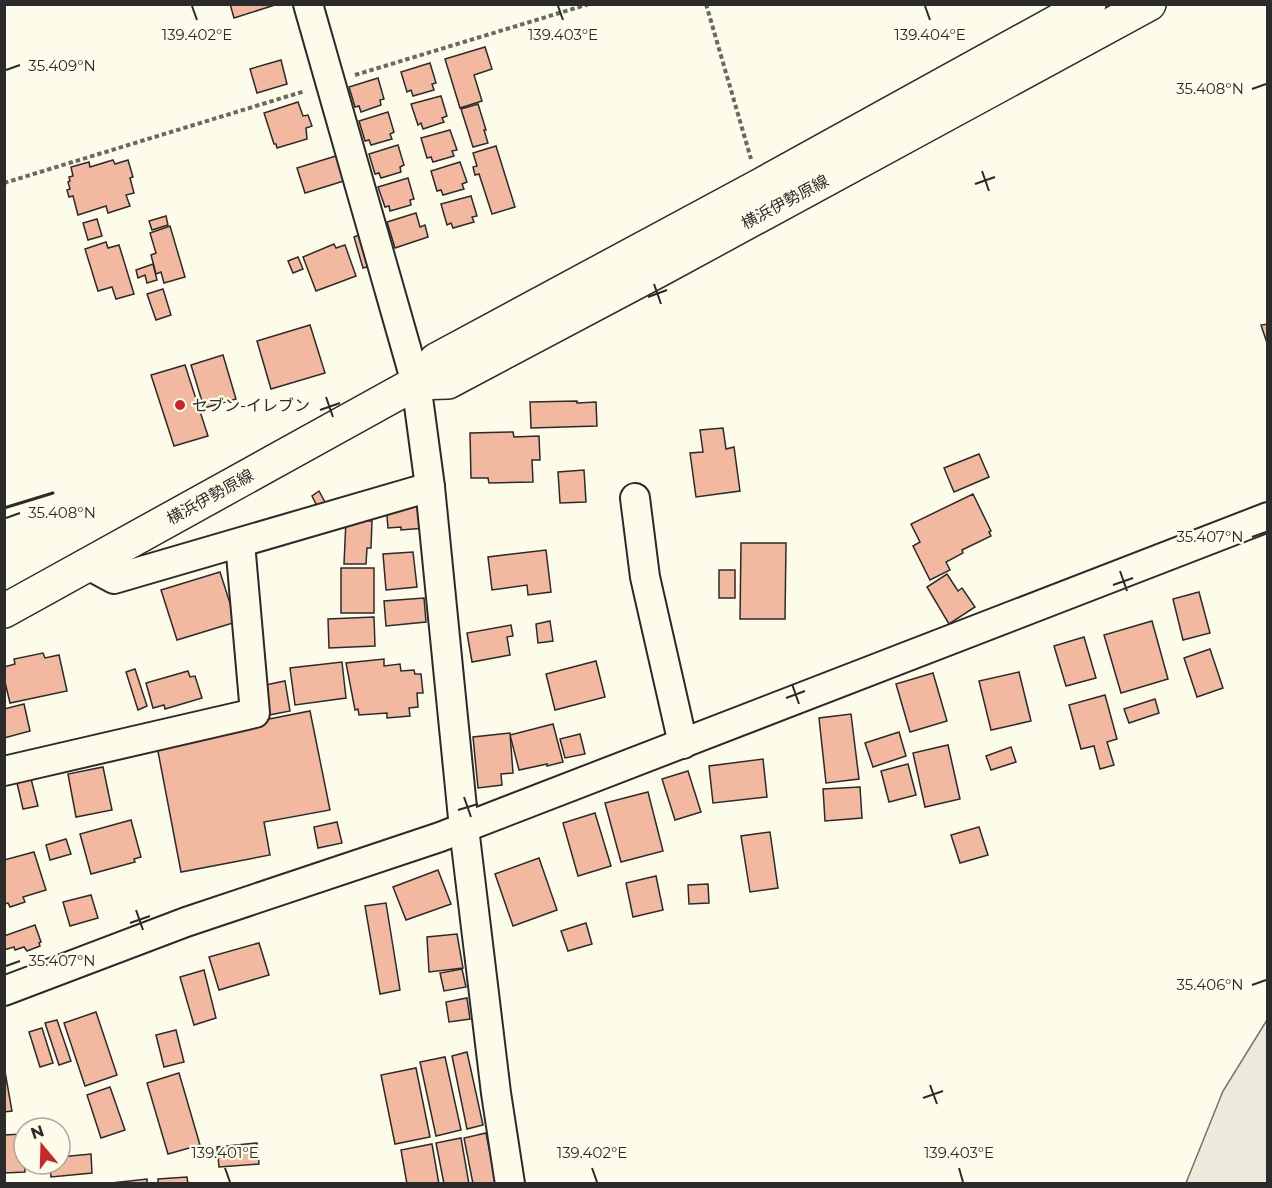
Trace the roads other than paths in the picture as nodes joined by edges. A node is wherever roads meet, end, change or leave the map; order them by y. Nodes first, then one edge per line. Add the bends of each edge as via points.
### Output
1 (308, 4) edge
2 (1089, 4) edge
3 (1149, 4) edge
4 (416, 383) junction
5 (430, 487) junction
6 (635, 498) dead end
7 (1268, 517) edge
8 (240, 543) junction
9 (88, 565) junction
10 (4, 611) edge
11 (684, 744) junction
12 (4, 771) edge
13 (464, 828) junction
14 (4, 991) edge
15 (510, 1184) edge

1 - 4 street
2 - 4 main road, 横浜伊勢原線 via 436,360
3 - 4 main road, 横浜伊勢原線 via 448,382
4 - 5 street
4 - 9 main road, 横浜伊勢原線
5 - 8 street
5 - 13 street
6 - 11 street via 645,577
7 - 11 street
8 - 9 street via 114,579
8 - 12 street via 255,713
9 - 10 main road, 横浜伊勢原線
11 - 13 street
13 - 14 street via 186,922
13 - 15 street

